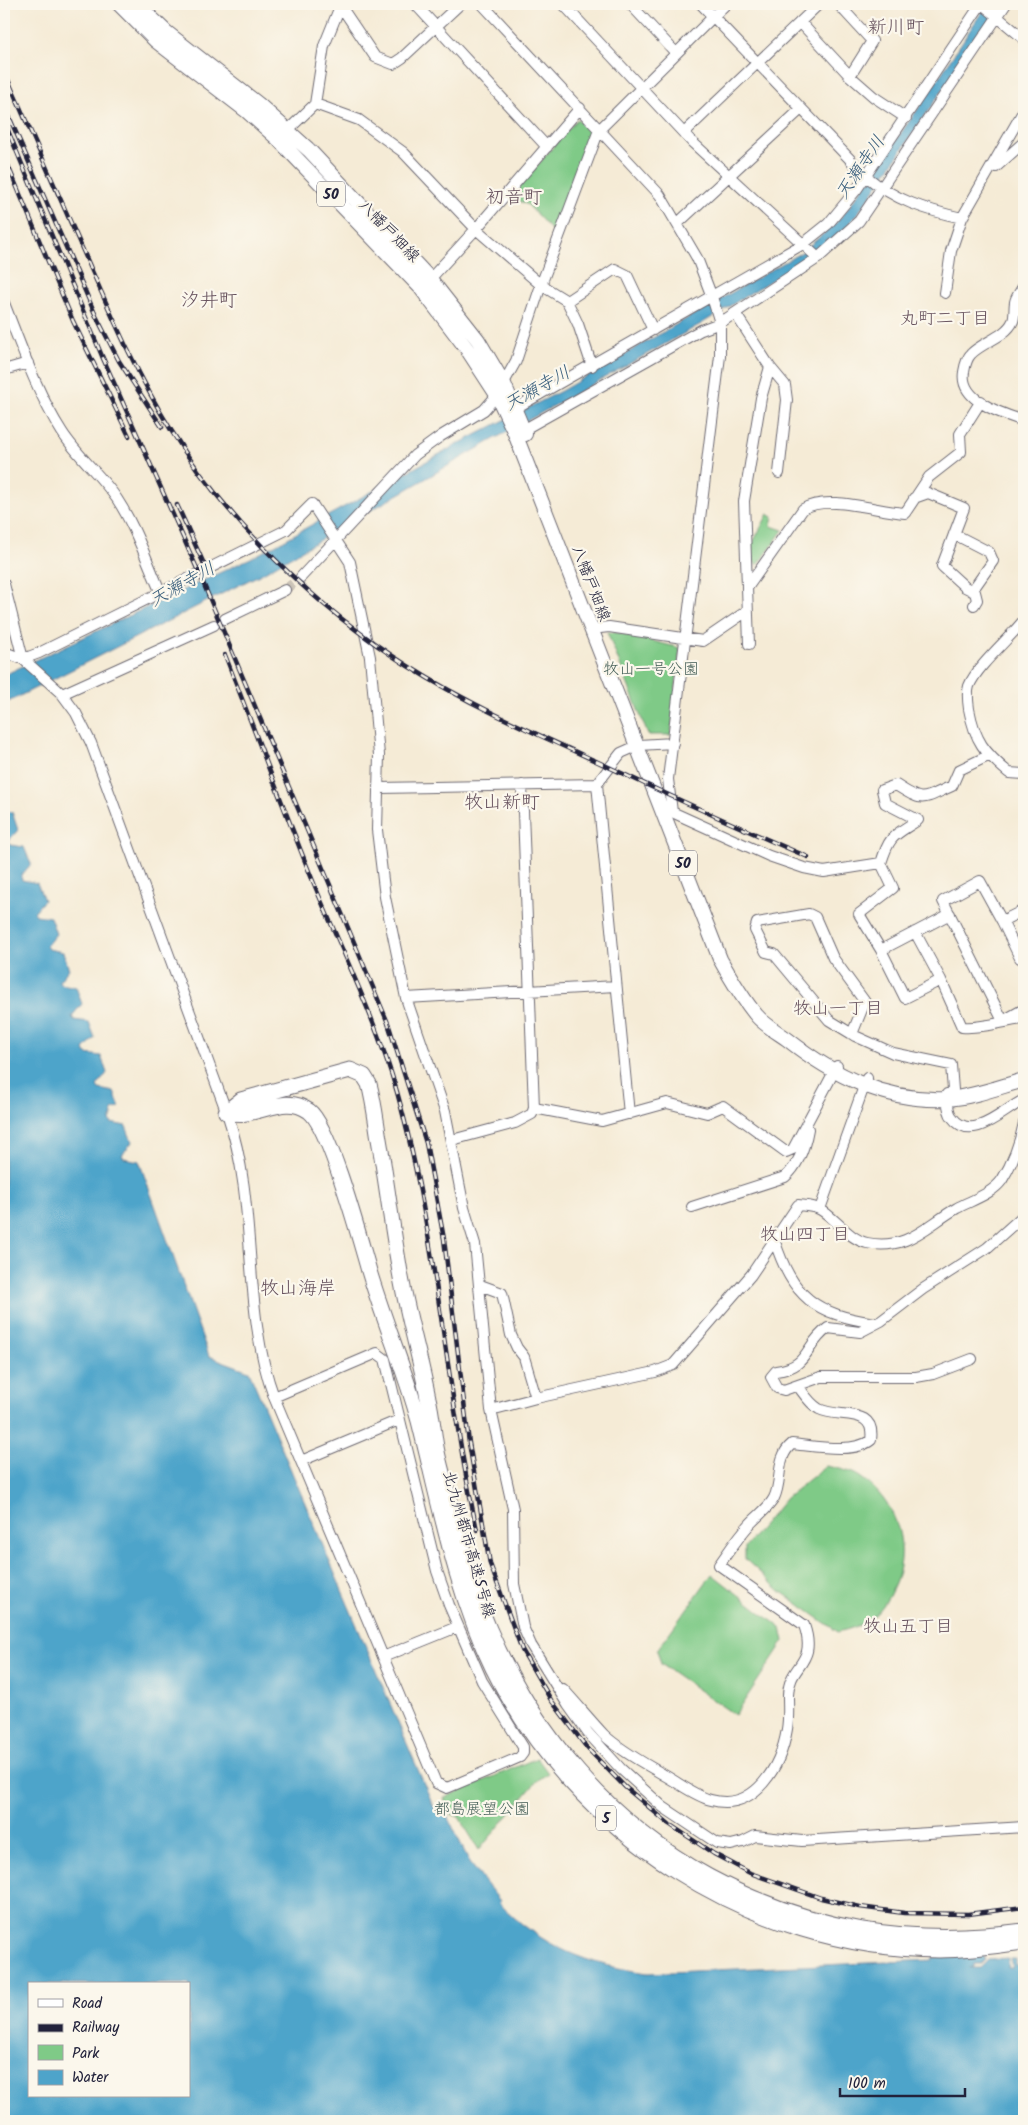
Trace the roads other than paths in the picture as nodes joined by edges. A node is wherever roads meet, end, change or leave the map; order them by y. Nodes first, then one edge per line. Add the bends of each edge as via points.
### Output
1 (119, 4) edge
2 (137, 4) edge
3 (340, 4) edge
4 (415, 4) edge
5 (460, 4) edge
6 (482, 4) edge
7 (563, 4) edge
8 (630, 4) edge
9 (701, 4) edge
10 (726, 4) edge
11 (819, 4) edge
12 (838, 4) edge
13 (982, 4) edge
14 (1006, 4) edge
15 (713, 16) junction
16 (997, 17) junction
17 (800, 22) junction
18 (435, 26) junction
19 (1024, 40) edge
20 (676, 53) junction
21 (758, 63) junction
22 (850, 76) junction
23 (642, 88) junction
24 (315, 104) junction
25 (580, 108) junction
26 (802, 108) junction
27 (1024, 110) edge
28 (906, 118) junction
29 (287, 130) junction
30 (599, 130) junction
31 (684, 133) junction
32 (1024, 142) edge
33 (547, 147) junction
34 (988, 174) junction
35 (727, 175) junction
36 (866, 176) junction
37 (882, 190) junction
38 (962, 218) junction
39 (678, 223) junction
40 (476, 229) junction
41 (803, 244) junction
42 (818, 258) junction
43 (430, 279) junction
44 (541, 285) junction
45 (1024, 285) edge
46 (945, 293) dead end
47 (713, 299) junction
48 (567, 301) junction
49 (4, 303) edge
50 (735, 313) junction
51 (719, 320) junction
52 (653, 330) junction
53 (28, 363) junction
54 (592, 366) junction
55 (770, 367) junction
56 (4, 370) edge
57 (501, 390) junction
58 (981, 401) junction
59 (513, 413) junction
60 (1024, 421) edge
61 (520, 430) junction
62 (779, 473) dead end
63 (914, 498) junction
64 (954, 534) junction
65 (334, 538) junction
66 (301, 577) tunnel mouth
67 (4, 584) edge
68 (747, 588) junction
69 (285, 590) tunnel mouth
70 (972, 591) junction
71 (161, 593) junction
72 (974, 605) dead end
73 (747, 611) junction
74 (225, 619) dead end
75 (1024, 620) edge
76 (214, 625) dead end
77 (600, 628) junction
78 (1004, 628) dead end
79 (1012, 635) junction
80 (687, 640) junction
81 (748, 644) dead end
82 (4, 652) edge
83 (23, 659) junction
84 (62, 694) junction
85 (673, 743) junction
86 (643, 745) junction
87 (990, 755) junction
88 (1024, 774) edge
89 (596, 784) junction
90 (522, 785) junction
91 (380, 788) junction
92 (672, 812) junction
93 (881, 863) junction
94 (1024, 910) edge
95 (950, 914) junction
96 (1002, 920) junction
97 (915, 932) junction
98 (881, 950) junction
99 (1024, 955) edge
100 (941, 980) junction
101 (616, 986) junction
102 (530, 991) junction
103 (406, 998) junction
104 (1024, 1009) edge
105 (1024, 1019) edge
106 (1003, 1021) junction
107 (852, 1034) junction
108 (836, 1069) junction
109 (1024, 1072) edge
110 (1024, 1080) edge
111 (865, 1081) junction
112 (949, 1093) junction
113 (1024, 1100) edge
114 (534, 1108) junction
115 (226, 1112) junction
116 (629, 1114) junction
117 (810, 1120) junction
118 (1024, 1123) edge
119 (452, 1140) junction
120 (692, 1207) dead end
121 (820, 1210) junction
122 (1024, 1216) edge
123 (774, 1240) junction
124 (480, 1285) junction
125 (875, 1324) junction
126 (972, 1359) dead end
127 (798, 1386) junction
128 (274, 1397) junction
129 (536, 1398) junction
130 (491, 1410) junction
131 (400, 1420) junction
132 (301, 1460) junction
133 (458, 1626) junction
134 (383, 1657) junction
135 (542, 1665) junction
136 (1024, 1827) edge
137 (1024, 1931) edge
138 (1024, 1942) edge

1 - 57 main road, 八幡戸畑線 / 50 via 156,41 248,112 298,160 420,286
2 - 29 main road, 八幡戸畑線 / 50 via 166,32
3 - 18 street via 375,57 393,64
3 - 24 street via 324,46
4 - 18 street
5 - 18 street
6 - 25 street
7 - 23 street
8 - 20 street
9 - 15 street
10 - 15 street
11 - 17 street
12 - 22 street via 872,41
13 - 16 street
13 - 28 street
14 - 16 street
15 - 20 street
15 - 21 street
16 - 19 street
16 - 37 street
17 - 21 street
17 - 22 street
18 - 33 street
20 - 23 street
21 - 26 street
21 - 31 street
22 - 28 street
23 - 30 street
23 - 31 street
24 - 29 street
24 - 40 street via 360,120 403,152
25 - 30 street
25 - 33 street
26 - 35 street
26 - 36 street
27 - 34 street
28 - 36 street
29 - 43 main road, 八幡戸畑線 / 50
30 - 39 street via 660,195
30 - 44 street
31 - 35 street
32 - 34 street
33 - 40 street
34 - 38 street
35 - 39 street
35 - 41 street
36 - 37 street
36 - 41 street via 828,224
37 - 38 street via 923,210
37 - 42 street via 859,221
38 - 46 street via 951,251
39 - 47 street via 697,258
40 - 43 street
40 - 44 street
41 - 42 street
41 - 47 street
42 - 50 street
43 - 57 main road, 八幡戸畑線 / 50 via 478,340
44 - 48 street
44 - 57 street via 516,361
45 - 58 street via 1016,300 1013,322 966,361 964,376 967,389
47 - 51 street
47 - 52 street
48 - 52 street via 615,269 627,275
48 - 54 street
49 - 53 street
50 - 51 street
50 - 55 street
51 - 61 street
51 - 80 street via 720,356
52 - 54 street
53 - 56 street
53 - 71 street via 61,430 82,460 106,484 128,517
54 - 59 street
55 - 62 street via 785,385 787,400
55 - 68 street via 761,398 744,501
57 - 59 main road, 八幡戸畑線 / 50
57 - 65 street via 484,410 426,446
58 - 60 street via 999,413
58 - 63 street via 960,434 961,452 929,477
59 - 61 main road, 八幡戸畑線 / 50
61 - 77 main road, 八幡戸畑線 / 50
61 - 86 main road, 八幡戸畑線 / 50
63 - 64 street via 928,493 964,508
63 - 68 street via 905,513 854,505 812,504 803,509
64 - 70 street via 942,566
64 - 70 street via 989,552 993,561
65 - 66 street
65 - 71 street via 312,504 286,530
65 - 91 street via 350,562 370,657
67 - 83 street
68 - 73 street
69 - 74 street
70 - 72 street via 977,600
71 - 83 street
73 - 80 street via 703,641
73 - 81 street
75 - 79 street
76 - 84 street
77 - 80 street
77 - 86 main road, 八幡戸畑線 / 50
78 - 79 street
79 - 87 street via 968,687 974,732
80 - 85 street
82 - 83 street
83 - 84 street
84 - 115 street via 76,713 91,744
85 - 86 street
85 - 92 street via 668,779
86 - 89 street via 621,753
86 - 92 main road, 八幡戸畑線 / 50
86 - 108 main road, 八幡戸畑線 / 50 via 720,959 735,987 758,1017 805,1053
87 - 88 street via 1009,773
87 - 93 street via 959,770 952,786 923,800 916,799 896,785 882,790 885,803 918,820 890,838
89 - 90 street
89 - 101 street
90 - 91 street
90 - 102 street
91 - 103 street via 379,850 385,897
92 - 93 street via 769,856 804,868 824,872
92 - 108 main road, 八幡戸畑線 / 50 via 729,957 743,984 765,1012
93 - 98 street via 893,888 860,914
94 - 96 street
95 - 96 street via 943,901 980,881
95 - 97 street
95 - 106 street
96 - 99 street via 1020,958
97 - 98 street
97 - 100 street
98 - 100 street via 905,998
100 - 106 street via 962,1027 980,1028
101 - 102 street
101 - 116 street
102 - 103 street
102 - 114 street
103 - 119 street via 446,1111
104 - 106 street
105 - 106 street
107 - 107 street via 830,1020 774,954 766,952 755,930 757,923 810,914 814,917 833,958 864,1002
107 - 112 street via 893,1053 950,1065
108 - 111 main road, 八幡戸畑線 / 50
108 - 117 street
109 - 112 main road, 八幡戸畑線 / 50
110 - 112 main road, 八幡戸畑線 / 50
111 - 112 main road, 八幡戸畑線 / 50
111 - 121 street
112 - 113 street via 951,1117 961,1125 977,1127
114 - 116 street via 602,1121
114 - 119 street via 532,1114 515,1123
115 - 128 street via 237,1142 242,1172 261,1356
115 - 137 highway, 北九州都市高速5号線 / 5 via 241,1100 341,1072 350,1070 364,1076 372,1093 406,1304 429,1399 436,1447 475,1591 505,1665 548,1736 570,1764 620,1814 690,1866 727,1886 805,1917 849,1928 937,1938 982,1937
115 - 138 highway, 北九州都市高速5号線 / 5 via 244,1114 273,1105 291,1104 308,1110 320,1124 418,1417 457,1574 477,1632 514,1708 561,1772 612,1824 684,1876 762,1915 801,1929 891,1946 937,1950
116 - 117 street via 667,1103 707,1113 723,1106 786,1152 792,1149
117 - 120 street via 794,1170 785,1178
118 - 121 street via 1019,1146 1001,1181 926,1231 886,1245 865,1243
119 - 124 street
121 - 123 street via 798,1205
122 - 125 street via 987,1248 922,1289
123 - 125 street via 783,1267 805,1298 836,1315
123 - 129 street via 750,1275 673,1365 655,1372
124 - 129 street via 502,1293 511,1335 528,1365
124 - 130 street
125 - 127 street via 860,1332 828,1328 817,1336 802,1362 790,1369 776,1371 771,1377 777,1388 784,1390
126 - 127 street via 916,1377 822,1377
127 - 135 street via 821,1410 861,1417 869,1422 872,1431 871,1440 864,1446 792,1444 786,1449 773,1500 748,1526 719,1565 804,1625 807,1635 809,1647 791,1679 783,1745 773,1772 765,1782 744,1799 733,1802 710,1800 699,1795 605,1736
128 - 131 street via 377,1353 385,1359
128 - 132 street
129 - 130 street
130 - 135 street via 513,1509 513,1569 518,1606 523,1627
131 - 132 street
131 - 133 street via 437,1570
132 - 134 street
133 - 134 street
133 - 134 street via 482,1681 520,1740 523,1753 447,1788 436,1783
135 - 136 street via 588,1732 621,1769 663,1807 717,1843 743,1842 755,1836 802,1841

